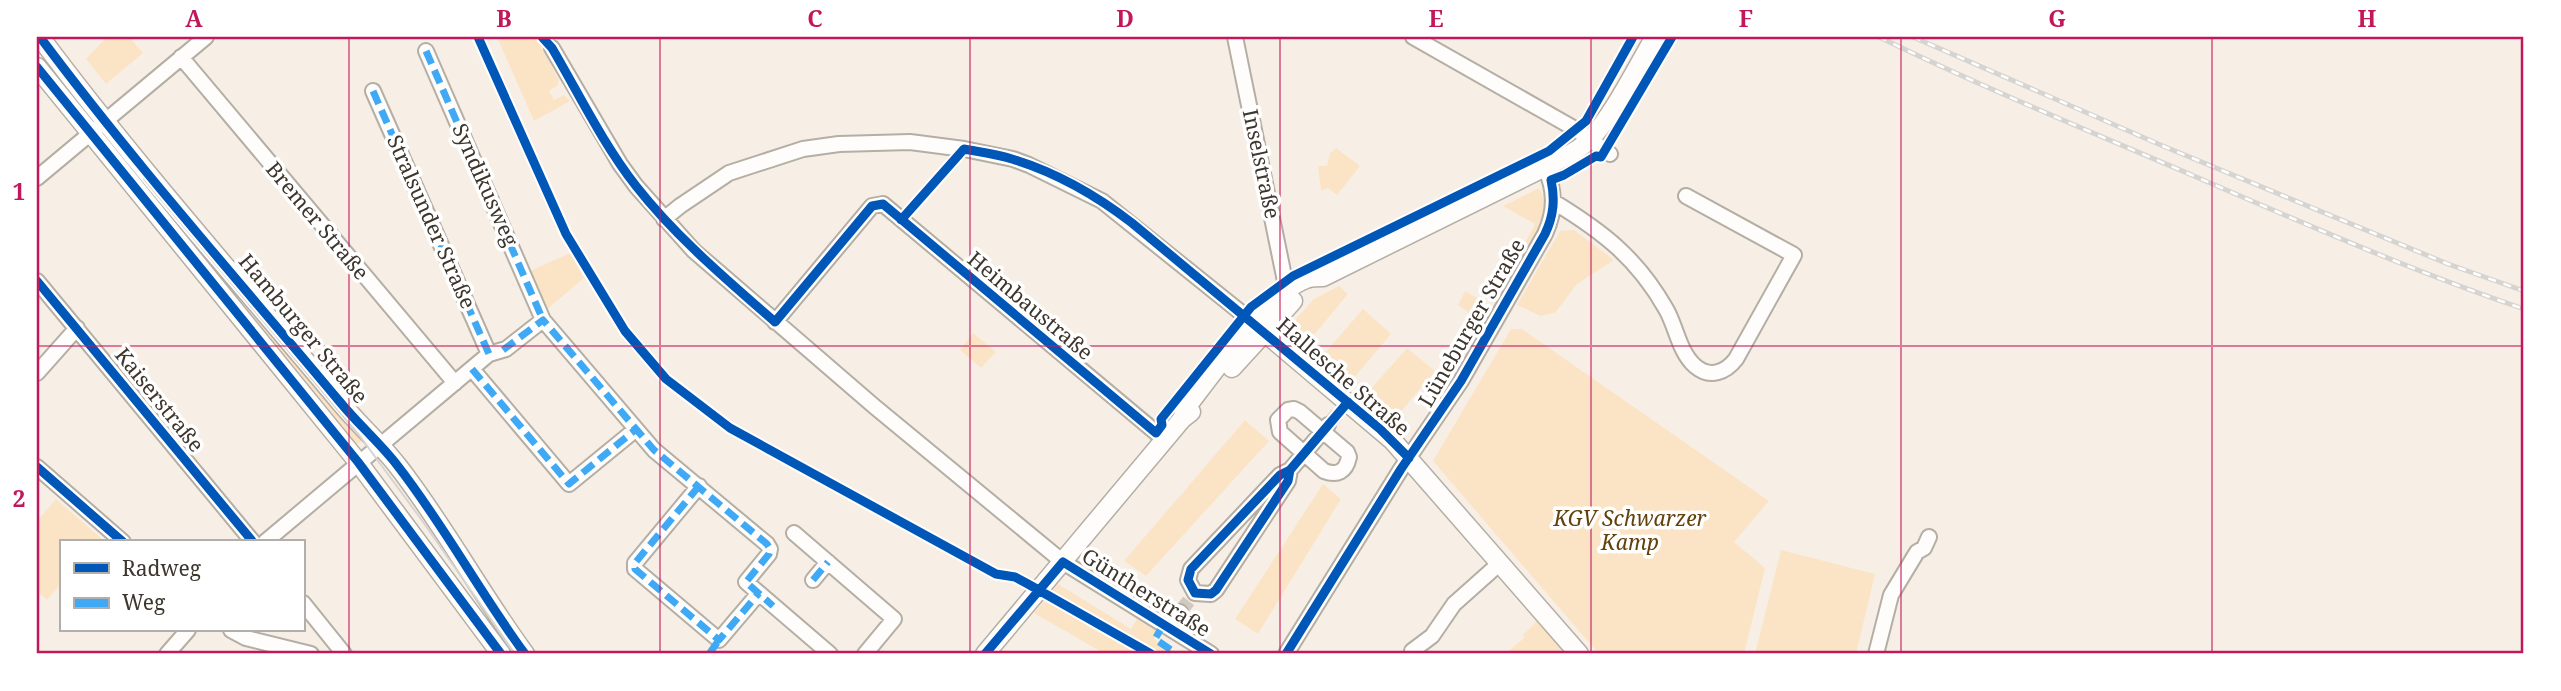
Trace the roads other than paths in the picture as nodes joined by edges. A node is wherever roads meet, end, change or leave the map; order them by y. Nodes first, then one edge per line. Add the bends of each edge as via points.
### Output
1 (40, 37) edge
2 (206, 37) edge
3 (1235, 37) edge
4 (1413, 37) edge
5 (1655, 37) edge
6 (552, 48) dead end
7 (426, 51) dead end
8 (181, 57) junction
9 (37, 67) edge
10 (373, 91) dead end
11 (106, 120) junction
12 (90, 134) junction
13 (1591, 139) junction
14 (1610, 154) dead end
15 (1545, 167) junction
16 (37, 177) edge
17 (1686, 196) dead end
18 (1554, 202) junction
19 (664, 219) junction
20 (1322, 277) junction
21 (37, 281) edge
22 (1287, 291) junction
23 (543, 320) junction
24 (775, 322) junction
25 (1259, 327) junction
26 (77, 328) junction
27 (489, 354) junction
28 (472, 369) junction
29 (37, 373) edge
30 (454, 383) junction
31 (1325, 428) junction
32 (635, 430) junction
33 (1165, 440) junction
34 (368, 453) junction
35 (1304, 453) junction
36 (1409, 458) junction
37 (37, 467) edge
38 (1290, 470) junction
39 (699, 486) junction
40 (794, 533) dead end
41 (121, 540) edge
42 (251, 540) edge
43 (267, 540) edge
44 (1921, 544) dead end
45 (828, 562) junction
46 (1063, 562) junction
47 (1500, 563) junction
48 (813, 580) dead end
49 (759, 593) junction
50 (304, 604) edge
51 (1180, 612) tunnel mouth
52 (1168, 627) junction
53 (186, 632) edge
54 (235, 632) edge
55 (1412, 651) dead end
56 (989, 653) edge
57 (167, 654) edge
58 (311, 654) edge
59 (344, 654) edge
60 (501, 654) edge
61 (525, 654) edge
62 (830, 654) edge
63 (865, 654) edge
64 (1211, 654) edge
65 (1286, 654) edge
66 (1579, 654) edge
67 (1876, 654) edge

1 - 11 main road, Hamburger Straße
2 - 8 street
3 - 22 street, Inselstraße
4 - 13 street
5 - 13 main road
6 - 19 street, Güntherstraße via 620,164
7 - 23 street, Syndikusweg
8 - 11 street
8 - 30 street, Bremer Straße
9 - 12 main road, Hamburger Straße
10 - 27 street, Stralsunder Straße
11 - 12 street
11 - 34 main road, Hamburger Straße via 346,409
12 - 16 street
12 - 34 main road, Hamburger Straße
13 - 14 street
13 - 15 main road
15 - 18 street
15 - 20 main road
17 - 18 street via 1794,255 1737,359 1712,374 1694,366 1686,356 1668,312 1629,258 1602,233
18 - 36 street, Lüneburger Straße via 1545,234 1501,312
19 - 24 street, Güntherstraße
19 - 25 street via 729,173 803,149 910,142 964,149 1021,162 1102,201
20 - 22 main road via 1307,278
20 - 25 main road
21 - 26 street, Kaiserstraße
22 - 25 main road
23 - 27 street via 506,349
23 - 32 street, Syndikusweg
24 - 33 street, Heimbaustraße via 872,206 883,204
24 - 46 street, Güntherstraße
25 - 33 main road via 1185,410
25 - 36 main road, Hallesche Straße via 1344,406 1389,437
26 - 29 street
26 - 42 street, Kaiserstraße
27 - 28 street
28 - 30 street
28 - 32 street via 569,484
30 - 34 street
31 - 35 street
31 - 35 street via 1347,453 1345,468 1332,474
31 - 35 street via 1300,412 1283,414 1278,420 1280,432
32 - 39 street, Syndikusweg
33 - 46 main road
34 - 43 street
34 - 60 main road, Hamburger Straße
34 - 61 main road, Hamburger Straße via 415,489
35 - 38 street
36 - 47 main road, Hallesche Straße
36 - 65 street, Lüneburger Straße
37 - 41 street
38 - 38 street via 1288,481 1216,590 1193,596 1188,580 1191,569 1280,475
39 - 49 street, Syndikusweg via 770,549 746,582
39 - 49 street via 635,563 635,569 719,640
40 - 45 street
44 - 67 street via 1891,595
45 - 48 street
45 - 63 street via 894,619
46 - 52 street, Güntherstraße
46 - 56 main road
47 - 55 street via 1454,604 1432,635
47 - 66 main road, Hallesche Straße
49 - 62 street
50 - 59 street
51 - 52 street
52 - 64 street, Güntherstraße
53 - 57 street
54 - 58 street

